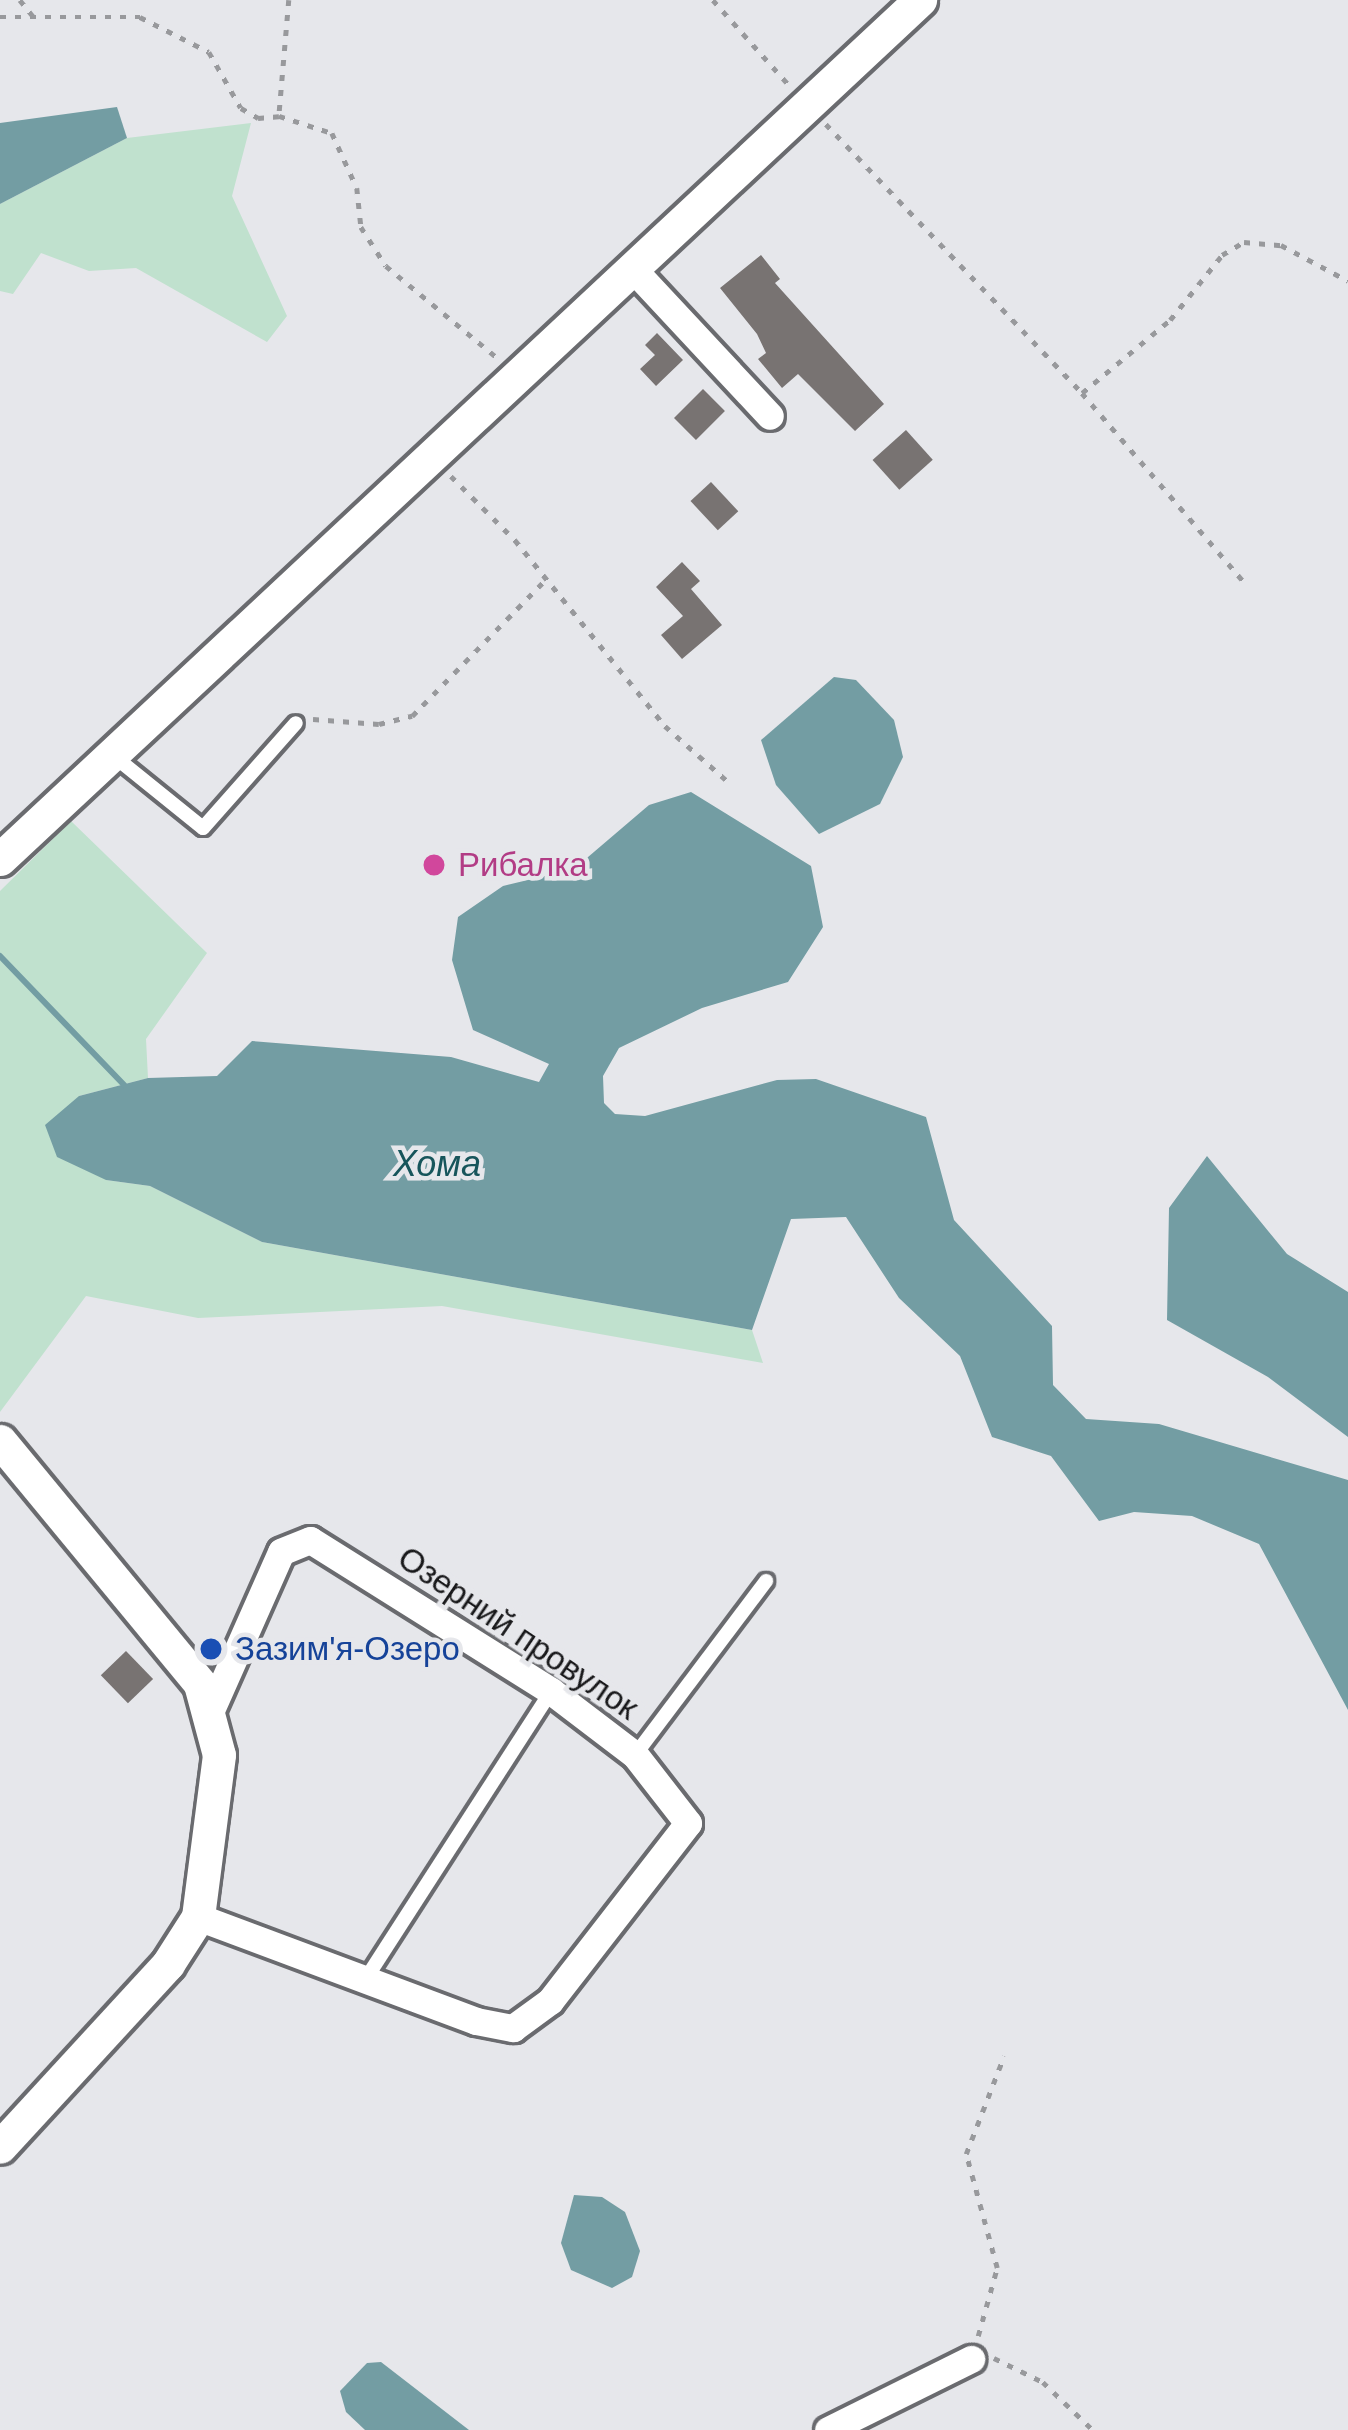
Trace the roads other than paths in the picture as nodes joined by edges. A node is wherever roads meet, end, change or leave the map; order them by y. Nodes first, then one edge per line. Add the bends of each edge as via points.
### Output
1 (920, 0) edge
2 (632, 268) junction
3 (770, 416) dead end
4 (296, 723) road end
5 (115, 757) junction
6 (0, 860) edge
7 (0, 1441) edge
8 (766, 1581) dead end
9 (551, 1691) junction
10 (212, 1708) junction
11 (635, 1755) junction
12 (198, 1917) junction
13 (367, 1977) junction
14 (0, 2147) edge
15 (971, 2359) road end
16 (828, 2430) edge

1 - 2 street
2 - 3 street
2 - 5 street
4 - 5 lane via 203,829
5 - 6 street
7 - 10 street
8 - 11 lane
9 - 10 street, Озерний провулок via 299,1540 281,1552
9 - 11 street, Озерний провулок
9 - 13 lane
10 - 12 street via 216,1798
11 - 13 street, Озерний провулок via 688,1823 525,2023 502,2030
12 - 13 street, Озерний провулок
12 - 14 street via 168,1964
15 - 16 street

